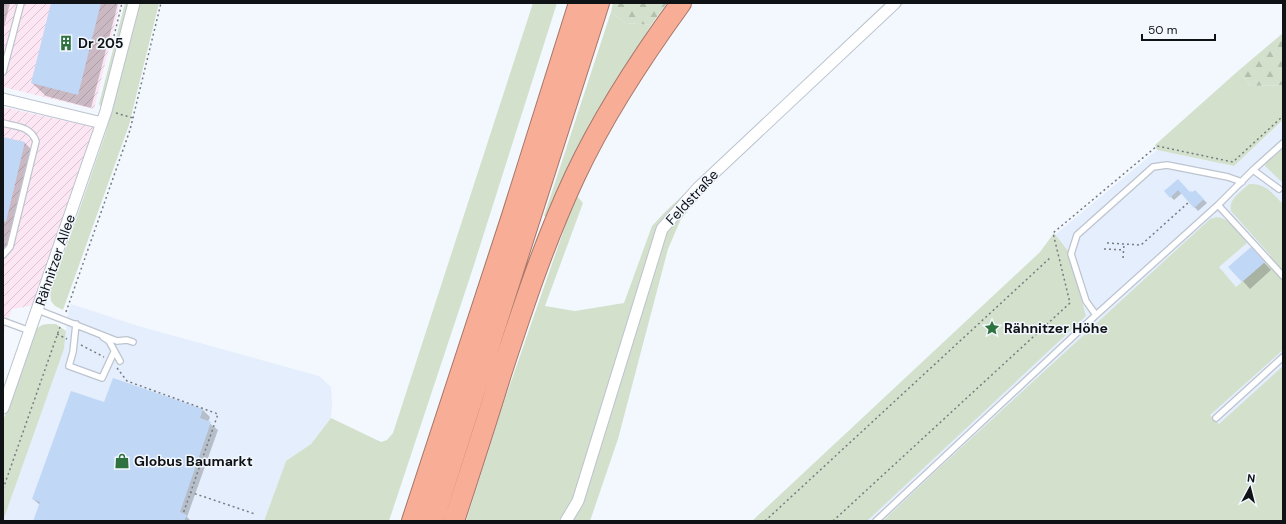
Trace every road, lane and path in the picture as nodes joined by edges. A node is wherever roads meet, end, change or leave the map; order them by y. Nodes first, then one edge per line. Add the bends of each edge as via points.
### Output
1 (21, 3) edge
2 (122, 3) edge
3 (134, 3) edge
4 (161, 3) edge
5 (579, 3) edge
6 (599, 3) edge
7 (680, 3) edge
8 (895, 3) edge
9 (113, 40) dead end
10 (3, 72) edge
11 (3, 99) edge
12 (106, 111) junction
13 (1283, 116) edge
14 (133, 118) junction
15 (97, 122) junction
16 (3, 123) edge
17 (1283, 143) edge
18 (1253, 170) junction
19 (1242, 182) junction
20 (1279, 189) dead end
21 (1189, 202) dead end
22 (1218, 205) junction
23 (1107, 243) dead end
24 (1124, 244) junction
25 (1104, 249) dead end
26 (1124, 250) junction
27 (3, 255) edge
28 (1051, 257) dead end
29 (1123, 258) dead end
30 (1283, 276) edge
31 (38, 310) junction
32 (1096, 315) junction
33 (63, 319) junction
34 (3, 321) edge
35 (76, 324) junction
36 (30, 332) junction
37 (98, 333) junction
38 (57, 334) junction
39 (130, 341) dead end
40 (75, 342) junction
41 (114, 352) junction
42 (1283, 357) edge
43 (111, 360) junction
44 (120, 361) dead end
45 (3, 408) edge
46 (1216, 418) dead end
47 (3, 489) edge
48 (190, 492) junction
49 (183, 514) dead end
50 (255, 514) dead end
51 (412, 521) edge
52 (433, 521) edge
53 (454, 521) edge
54 (566, 521) edge
55 (765, 521) edge
56 (834, 521) edge
57 (876, 521) edge

1 - 10 lane
2 - 9 path
3 - 12 street, Rähnitzer Allee
4 - 14 path
5 - 51 highway
6 - 52 highway
7 - 53 highway via 646,51 611,108 558,214 519,318
8 - 54 street, Feldstraße via 698,188 662,229 578,501
11 - 15 street
12 - 14 path
12 - 15 street, Rähnitzer Allee
13 - 56 path via 1233,162 1157,146 1053,233 1070,303
14 - 33 path
15 - 31 street, Rähnitzer Allee
16 - 27 lane via 28,129 36,141 10,247
17 - 18 lane
18 - 19 lane
18 - 20 lane
19 - 22 lane
19 - 32 lane via 1167,165 1153,167 1077,235 1071,254 1086,301
21 - 24 path via 1142,245
22 - 30 lane
22 - 32 lane
23 - 24 path
24 - 26 path
25 - 26 path
26 - 29 path
28 - 55 path
31 - 33 lane
31 - 36 street, Rähnitzer Allee
32 - 57 lane
33 - 35 lane
33 - 38 path
34 - 36 lane
35 - 37 lane
35 - 40 lane
36 - 45 street, Rähnitzer Allee
37 - 39 lane via 116,341
37 - 41 lane via 109,342
38 - 40 path
38 - 47 path
40 - 43 path
40 - 43 lane via 69,366 102,378
41 - 43 lane
41 - 44 lane
42 - 46 lane
43 - 48 path via 127,381 218,414
48 - 49 path
48 - 50 path

